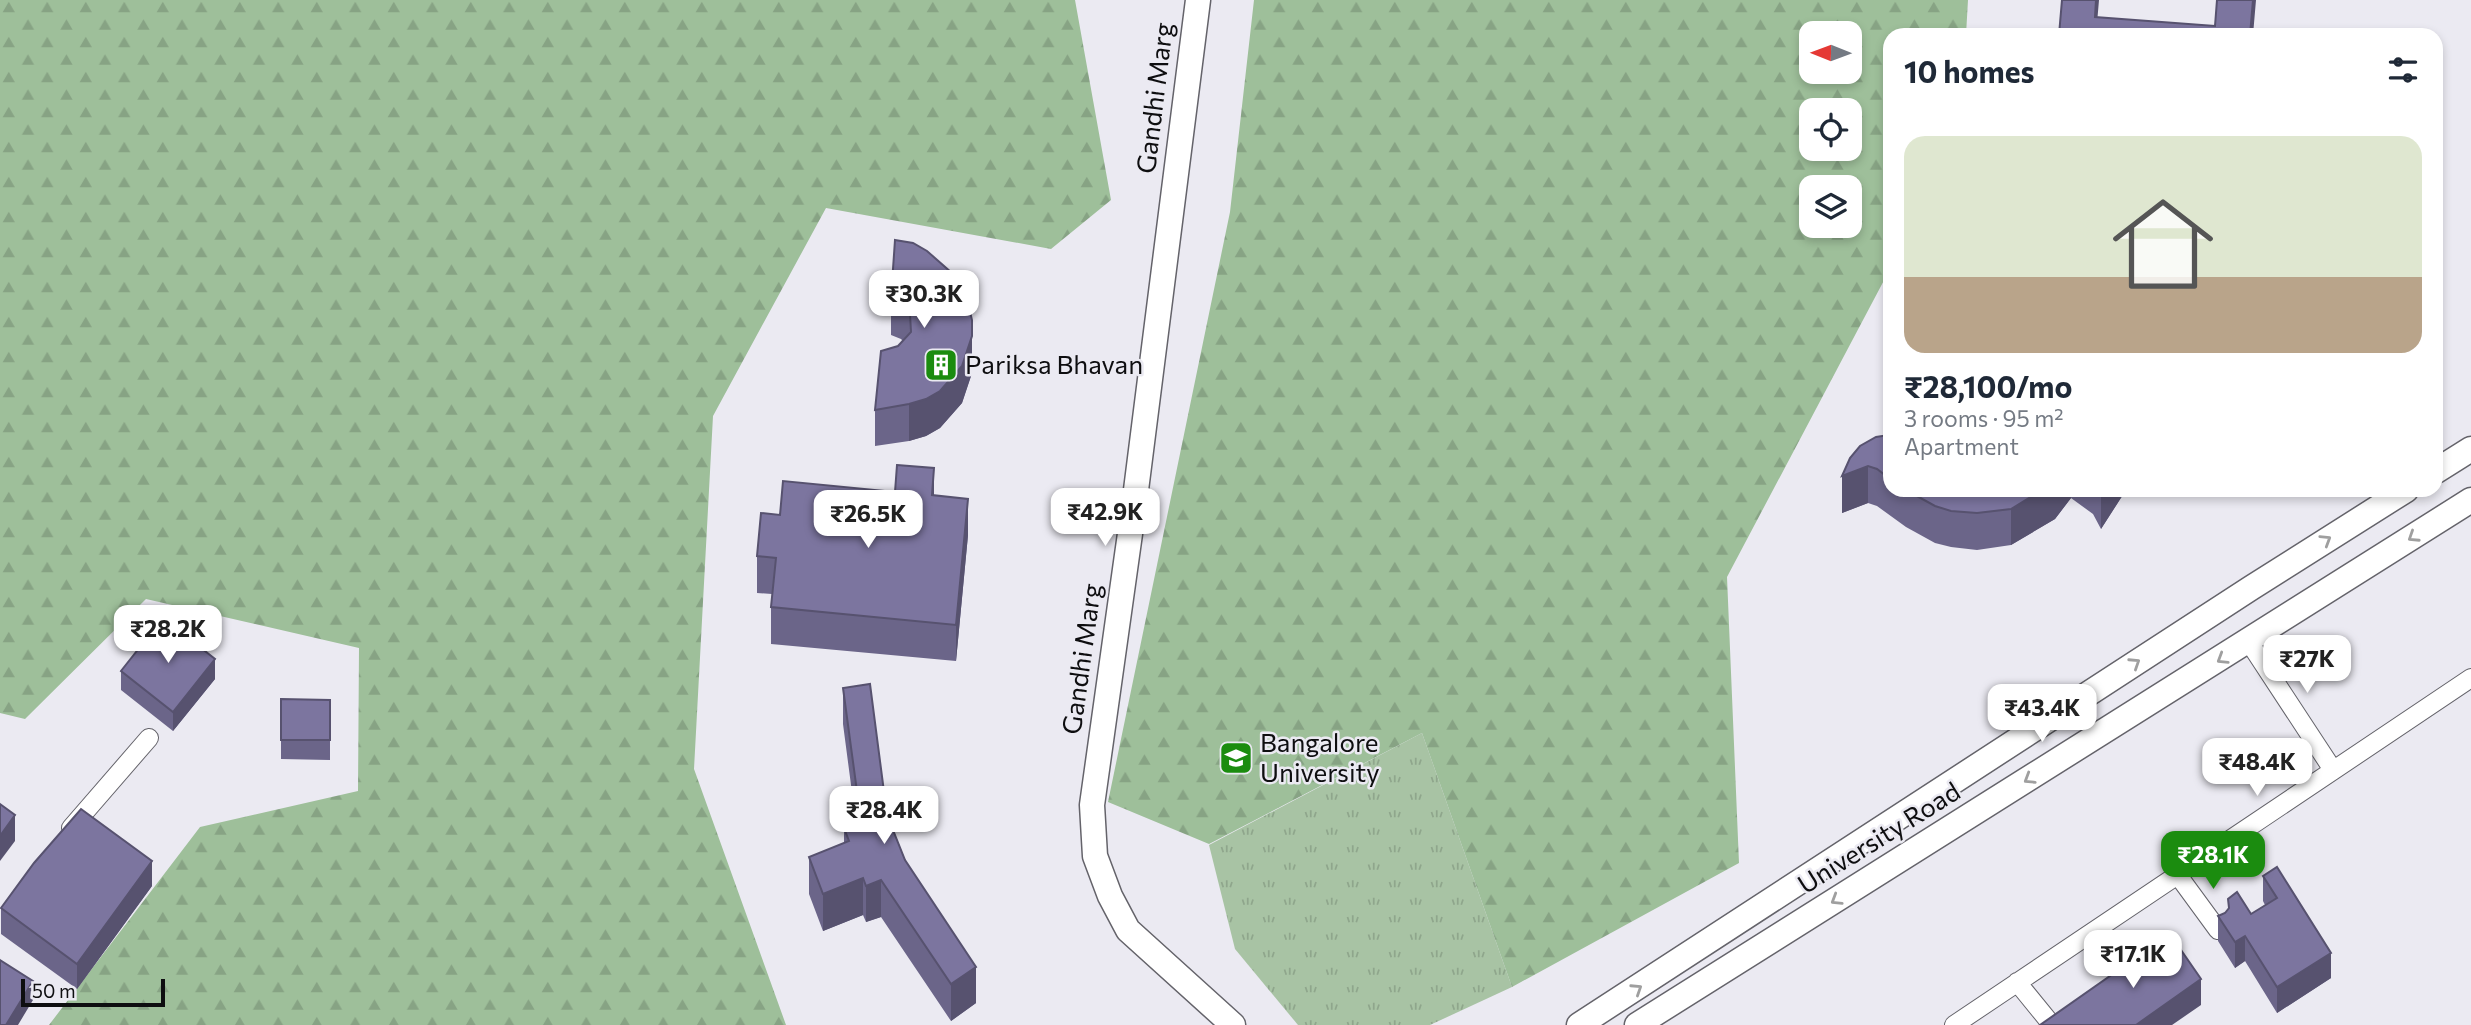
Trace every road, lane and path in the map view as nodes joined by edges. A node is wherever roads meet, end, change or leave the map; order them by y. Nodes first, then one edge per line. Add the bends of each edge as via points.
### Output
1 (1198, 0) edge
2 (2471, 449) edge
3 (2443, 467) edge
4 (2395, 497) edge
5 (2471, 500) edge
6 (2249, 642) junction
7 (2471, 678) edge
8 (149, 738) dead end
9 (2333, 770) junction
10 (61, 839) edge
11 (2177, 874) junction
12 (2218, 930) edge
13 (2017, 982) junction
14 (1233, 1025) edge
15 (1579, 1025) edge
16 (1637, 1025) edge
17 (1954, 1025) edge
18 (2052, 1025) edge

1 - 14 main road, Gandhi Marg via 1092,805 1095,856 1128,930
2 - 3 main road
15 -> 4 main road, University Road
5 -> 6 main road, University Road
6 - 9 street
6 -> 16 main road, University Road
7 - 9 street
8 - 10 street
9 - 11 street
11 - 12 street
11 - 13 street
13 - 17 street
13 - 18 street

